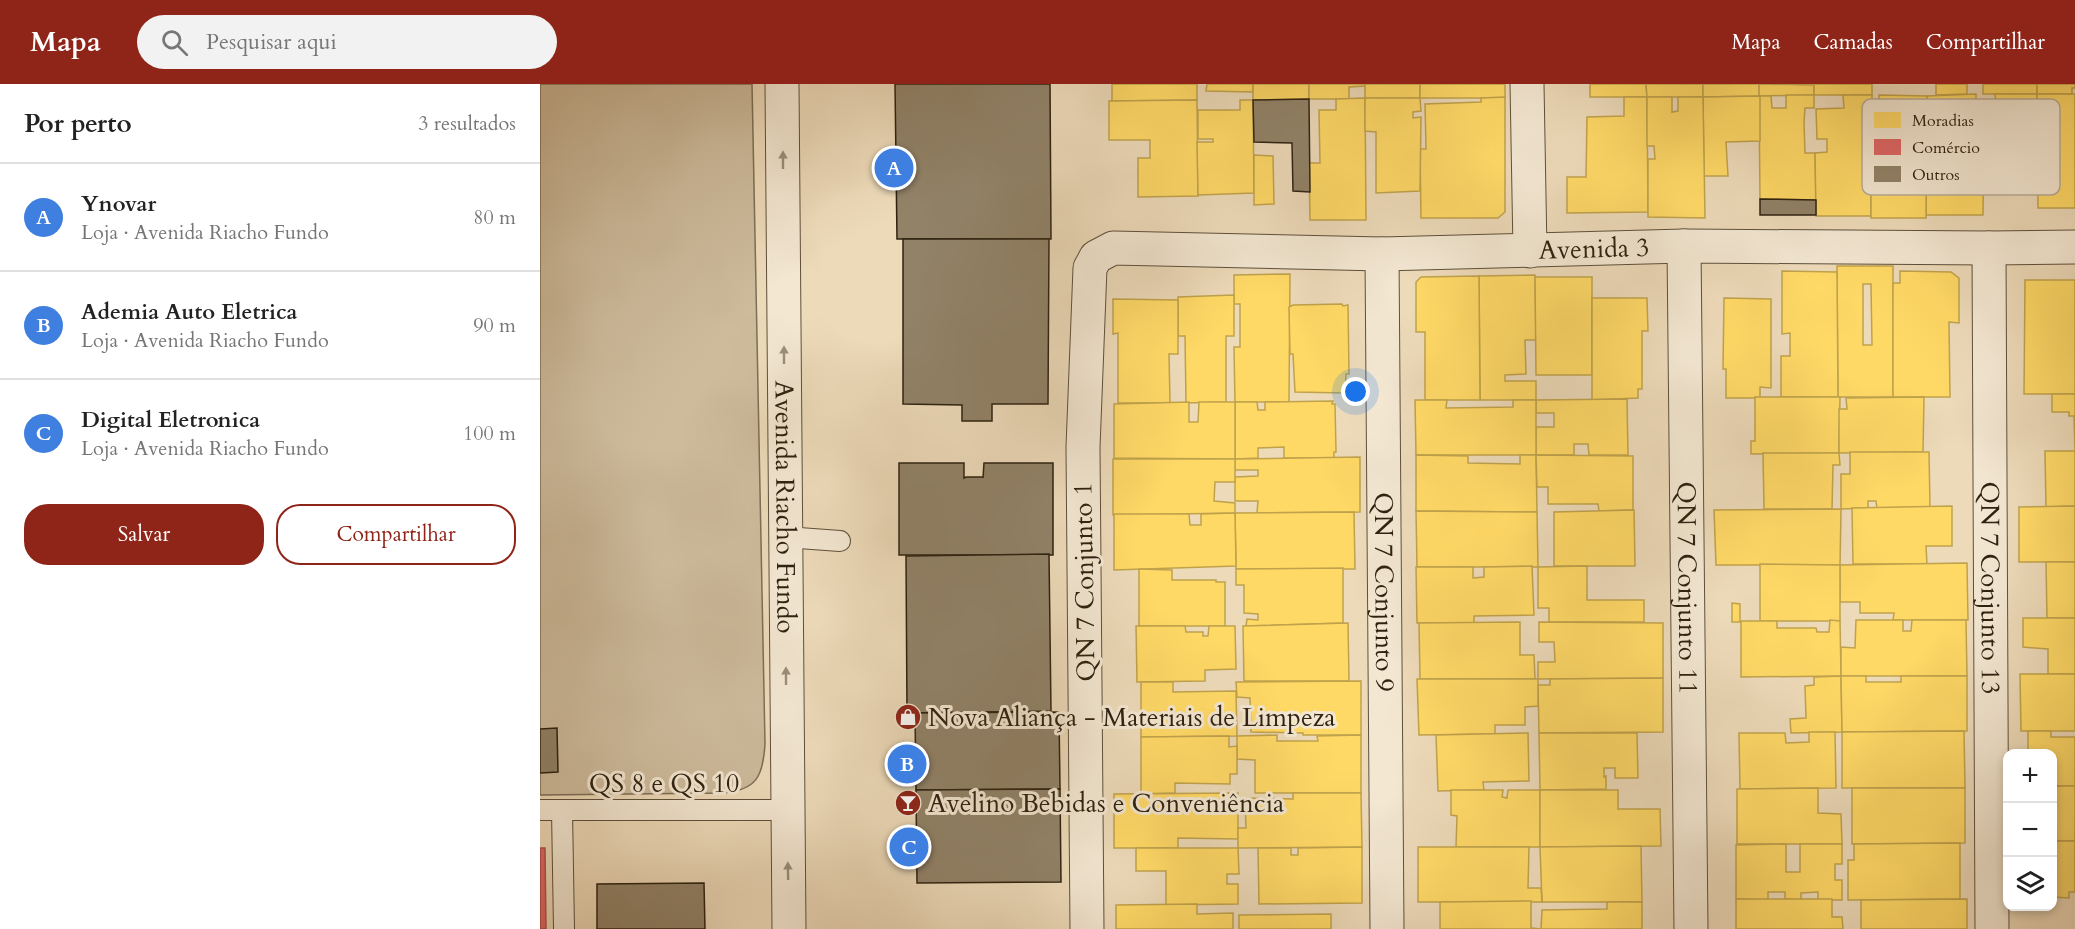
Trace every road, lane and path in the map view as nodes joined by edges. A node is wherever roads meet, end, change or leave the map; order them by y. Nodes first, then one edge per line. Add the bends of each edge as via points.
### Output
1 (782, 84) edge
2 (1527, 84) edge
3 (1684, 246) junction
4 (2075, 247) edge
5 (1113, 248) joint
6 (1989, 248) junction
7 (1530, 251) junction
8 (1382, 254) junction
9 (785, 537) junction
10 (840, 540) dead end
11 (540, 810) edge
12 (562, 810) junction
13 (787, 810) junction
14 (564, 929) edge
15 (789, 929) edge
16 (1087, 929) edge
17 (1387, 929) edge
18 (1691, 929) edge
19 (1992, 929) edge

9 -> 1 street, Avenida Riacho Fundo
2 - 7 street
3 - 6 street, Avenida 3
3 - 7 street, Avenida 3
3 - 18 street, QN 7 Conjunto 11
4 - 6 street, Avenida 3
5 - 8 street, Avenida 3
5 - 16 street, QN 7 Conjunto 1 via 1096,257 1090,268 1084,411
6 - 19 street, QN 7 Conjunto 13
7 - 8 street, Avenida 3
8 - 17 street, QN 7 Conjunto 9
9 - 10 lane
13 -> 9 street, Avenida Riacho Fundo
11 - 12 lane, QS 8 e QS 10
12 - 13 lane, QS 8 e QS 10
12 - 14 lane
15 -> 13 street, Avenida Riacho Fundo

